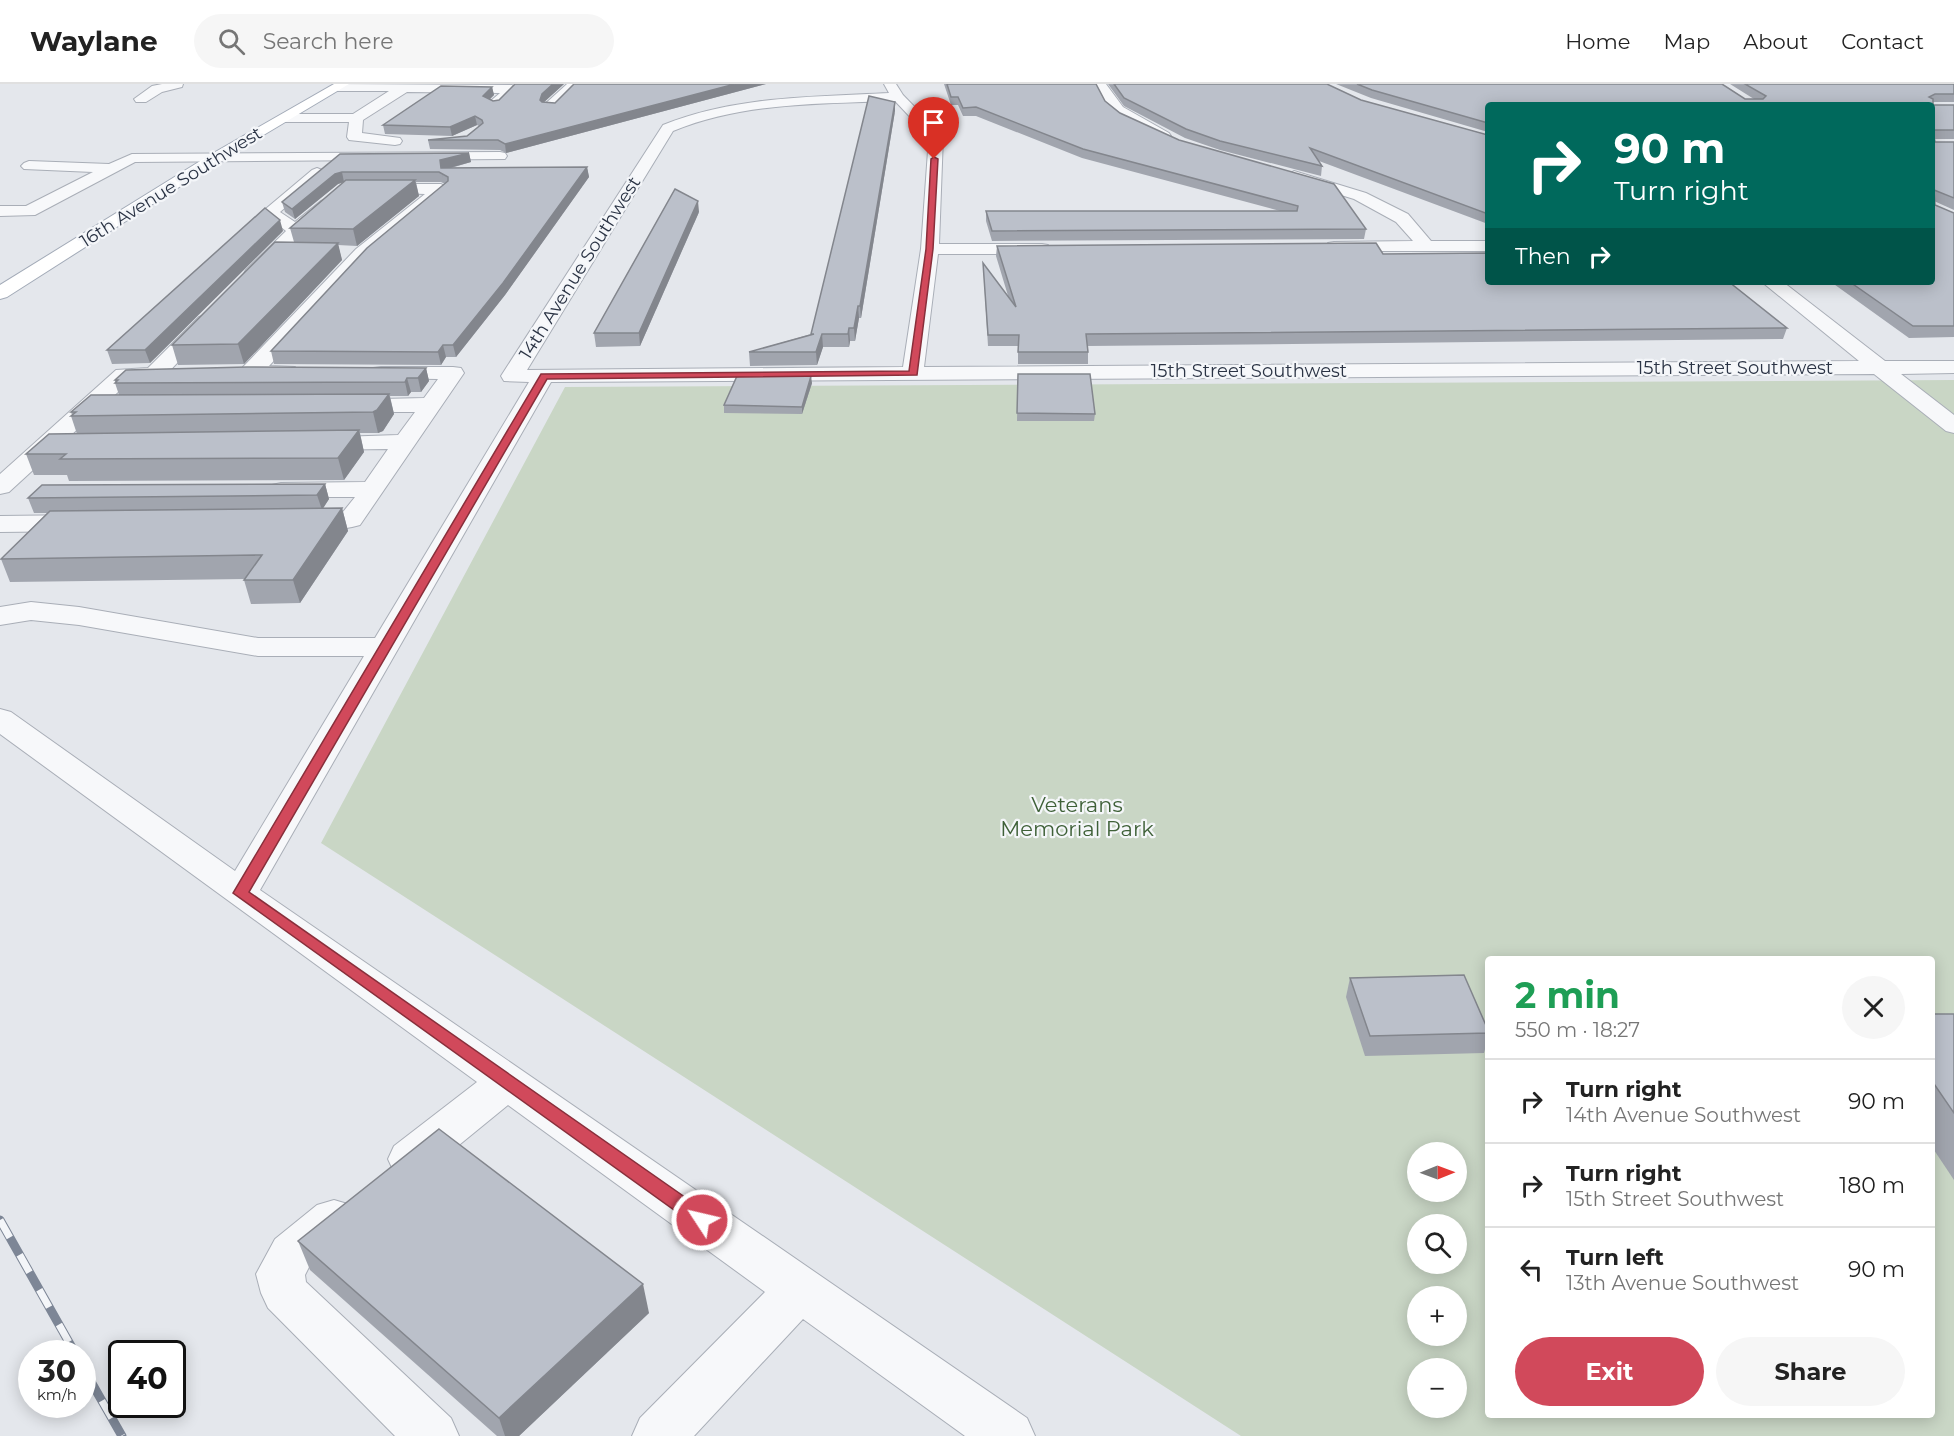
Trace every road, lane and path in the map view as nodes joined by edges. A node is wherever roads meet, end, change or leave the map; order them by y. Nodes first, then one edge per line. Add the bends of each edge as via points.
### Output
1 (177, 84) edge
2 (574, 84) edge
3 (1100, 84) edge
4 (341, 85) edge
5 (408, 86) edge
6 (894, 91) edge
7 (141, 99) dead end
8 (494, 104) edge
9 (550, 107) edge
10 (285, 118) junction
11 (356, 118) junction
12 (452, 142) edge
13 (1179, 143) edge
14 (340, 155) junction
15 (500, 156) edge
16 (215, 158) junction
17 (29, 166) dead end
18 (113, 168) junction
19 (1276, 172) edge
20 (446, 173) edge
21 (355, 184) junction
22 (0, 211) edge
23 (296, 230) junction
24 (1426, 246) junction
25 (1485, 246) edge
26 (1320, 247) edge
27 (1060, 248) edge
28 (930, 249) junction
29 (274, 252) junction
30 (296, 253) edge
31 (340, 253) edge
32 (362, 253) junction
33 (242, 285) edge
34 (1775, 285) edge
35 (0, 292) edge
36 (218, 309) edge
37 (1954, 367) edge
38 (1880, 368) junction
39 (311, 372) edge
40 (358, 372) edge
41 (186, 373) edge
42 (914, 373) junction
43 (154, 374) junction
44 (544, 376) junction
45 (325, 405) edge
46 (431, 405) junction
47 (90, 406) junction
48 (125, 406) edge
49 (1954, 426) edge
50 (405, 442) junction
51 (297, 443) edge
52 (45, 446) junction
53 (81, 446) edge
54 (372, 489) junction
55 (8, 490) edge
56 (252, 490) edge
57 (281, 521) edge
58 (105, 523) edge
59 (0, 524) edge
60 (0, 616) edge
61 (385, 647) junction
62 (0, 719) edge
63 (240, 893) junction
64 (507, 1082) junction
65 (800, 1288) junction
66 (432, 1436) edge
67 (659, 1436) edge
68 (1008, 1436) edge

1 - 7 street via 157,89
2 - 9 street
3 - 13 street via 1117,111
4 - 5 street
4 - 10 main road, 16th Avenue Southwest
5 - 8 street via 512,90
5 - 11 street
6 - 28 street via 936,136
6 - 44 street, 14th Avenue Southwest via 705,113 668,128 512,376
10 - 11 street
10 - 16 main road, 16th Avenue Southwest
11 - 12 street via 354,137
14 - 15 street
14 - 16 street
14 - 23 street via 322,174 270,212
16 - 18 street via 132,158
16 - 35 main road, 16th Avenue Southwest
17 - 18 street
18 - 22 street via 29,211
19 - 24 street via 1360,196 1402,218
20 - 21 street
21 - 23 street
21 - 32 street via 441,189
23 - 29 street
24 - 25 street
24 - 26 street
27 - 28 street
28 - 42 street
29 - 30 street
29 - 33 street
31 - 32 street
32 - 39 street via 240,372
34 - 38 street
36 - 43 street
37 - 38 street, 15th Street Southwest
38 - 42 street, 15th Street Southwest
38 - 49 street
40 - 46 street via 453,373
41 - 43 street
42 - 44 street, 15th Street Southwest
43 - 47 street via 124,375
44 - 61 street, 14th Avenue Southwest
45 - 46 street
46 - 50 street
47 - 48 street
47 - 52 street
50 - 51 street
50 - 54 street
52 - 53 street
52 - 55 street
54 - 56 street
54 - 57 street via 351,520
58 - 59 street
60 - 61 street via 31,611 79,616 258,647
61 - 63 street, 14th Avenue Southwest
62 - 63 street
63 - 64 street
64 - 65 street
64 - 66 street via 292,1253 280,1274 285,1293
65 - 67 street
65 - 68 street

